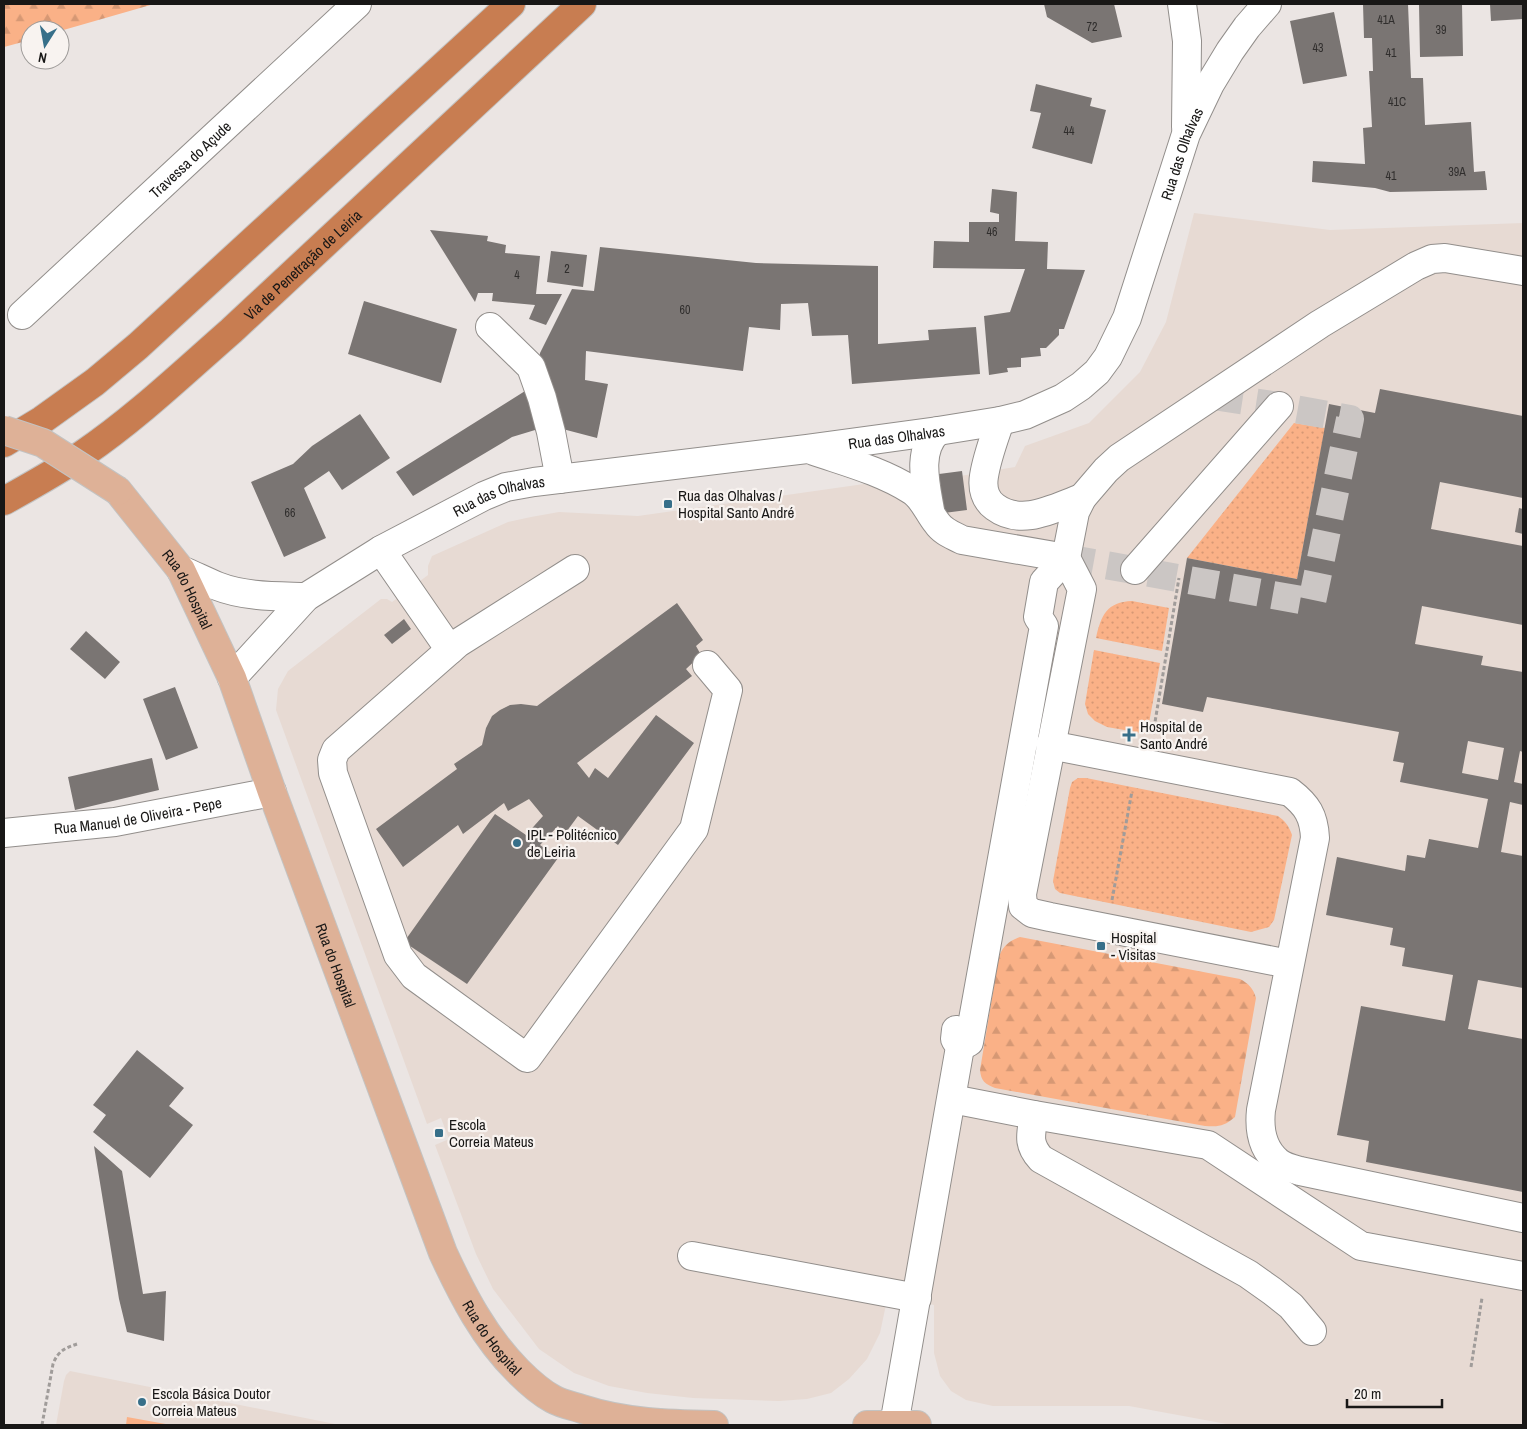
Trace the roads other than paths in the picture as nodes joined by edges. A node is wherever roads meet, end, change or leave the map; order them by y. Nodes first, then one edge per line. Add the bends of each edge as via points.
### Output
1 (357, 4) edge
2 (511, 4) edge
3 (582, 4) edge
4 (1182, 4) edge
5 (1268, 4) edge
6 (1186, 134) junction
7 (1523, 271) edge
8 (22, 315) dead end
9 (490, 327) dead end
10 (1279, 406) dead end
11 (1000, 421) junction
12 (4, 430) edge
13 (938, 431) junction
14 (4, 443) edge
15 (807, 450) junction
16 (560, 479) junction
17 (1082, 498) junction
18 (4, 501) edge
19 (930, 510) junction
20 (381, 550) junction
21 (1066, 558) junction
22 (181, 570) junction
23 (575, 570) dead end
24 (1135, 570) dead end
25 (306, 597) junction
26 (450, 650) junction
27 (707, 665) dead end
28 (232, 678) junction
29 (1050, 745) junction
30 (272, 792) junction
31 (4, 833) edge
32 (1289, 964) junction
33 (952, 1099) junction
34 (1034, 1115) junction
35 (1523, 1218) edge
36 (692, 1256) dead end
37 (1523, 1276) edge
38 (917, 1298) junction
39 (1312, 1331) dead end
40 (714, 1425) edge
41 (868, 1425) edge
42 (894, 1425) edge
43 (917, 1425) edge

1 - 8 street, Travessa do Açude
2 - 14 highway via 138,346 96,382
3 - 18 highway, Via de Penetração de Leiria via 171,384 84,454
4 - 6 street via 1187,41
5 - 6 street, Rua das Olhalvas via 1230,51
6 - 11 street, Rua das Olhalvas via 1127,318 1108,357 1097,372 1063,398 1025,415
7 - 17 street via 1446,258 1432,259 1416,266 1320,324 1120,458
9 - 16 street via 531,367 547,415
10 - 24 street
11 - 13 street, Rua das Olhalvas
11 - 17 street via 984,478 984,492 990,503 1014,516 1028,516
12 - 22 main road, Rua do Hospital, bridge via 43,443 118,491
13 - 15 street, Rua das Olhalvas
13 - 19 street via 928,445 924,470
15 - 16 street, Rua das Olhalvas
15 - 19 street via 869,470 912,490
16 - 20 street, Rua das Olhalvas via 506,487
17 - 21 street via 1075,512
19 - 21 street via 937,523 962,540
20 - 25 street, Rua das Olhalvas
20 - 26 street
21 - 29 street via 1082,589
21 - 33 street via 1044,582 1038,617 1044,626 969,1042 960,1046
22 - 25 street via 239,592
22 - 28 main road, Rua do Hospital
23 - 26 street
25 - 28 street, Rua das Olhalvas
26 - 27 street via 336,750 332,760 333,773 398,954 414,976 527,1058 694,829 728,690
28 - 30 main road, Rua do Hospital
29 - 32 street via 1290,792 1302,801 1314,824 1315,838
29 - 32 street via 1022,894 1023,906 1032,913
30 - 31 street, Rua Manuel de Oliveira - Pepe via 115,822
30 - 40 main road, Rua do Hospital via 443,1252 487,1335 524,1377 555,1400 619,1419
32 - 35 street via 1260,1122 1264,1144 1278,1162 1308,1173
33 - 34 street
33 - 38 street
34 - 37 street via 1208,1145 1361,1246
34 - 39 street via 1030,1142 1041,1159 1248,1274 1291,1306
36 - 38 street
38 - 42 street
41 - 42 main road
42 - 43 main road

